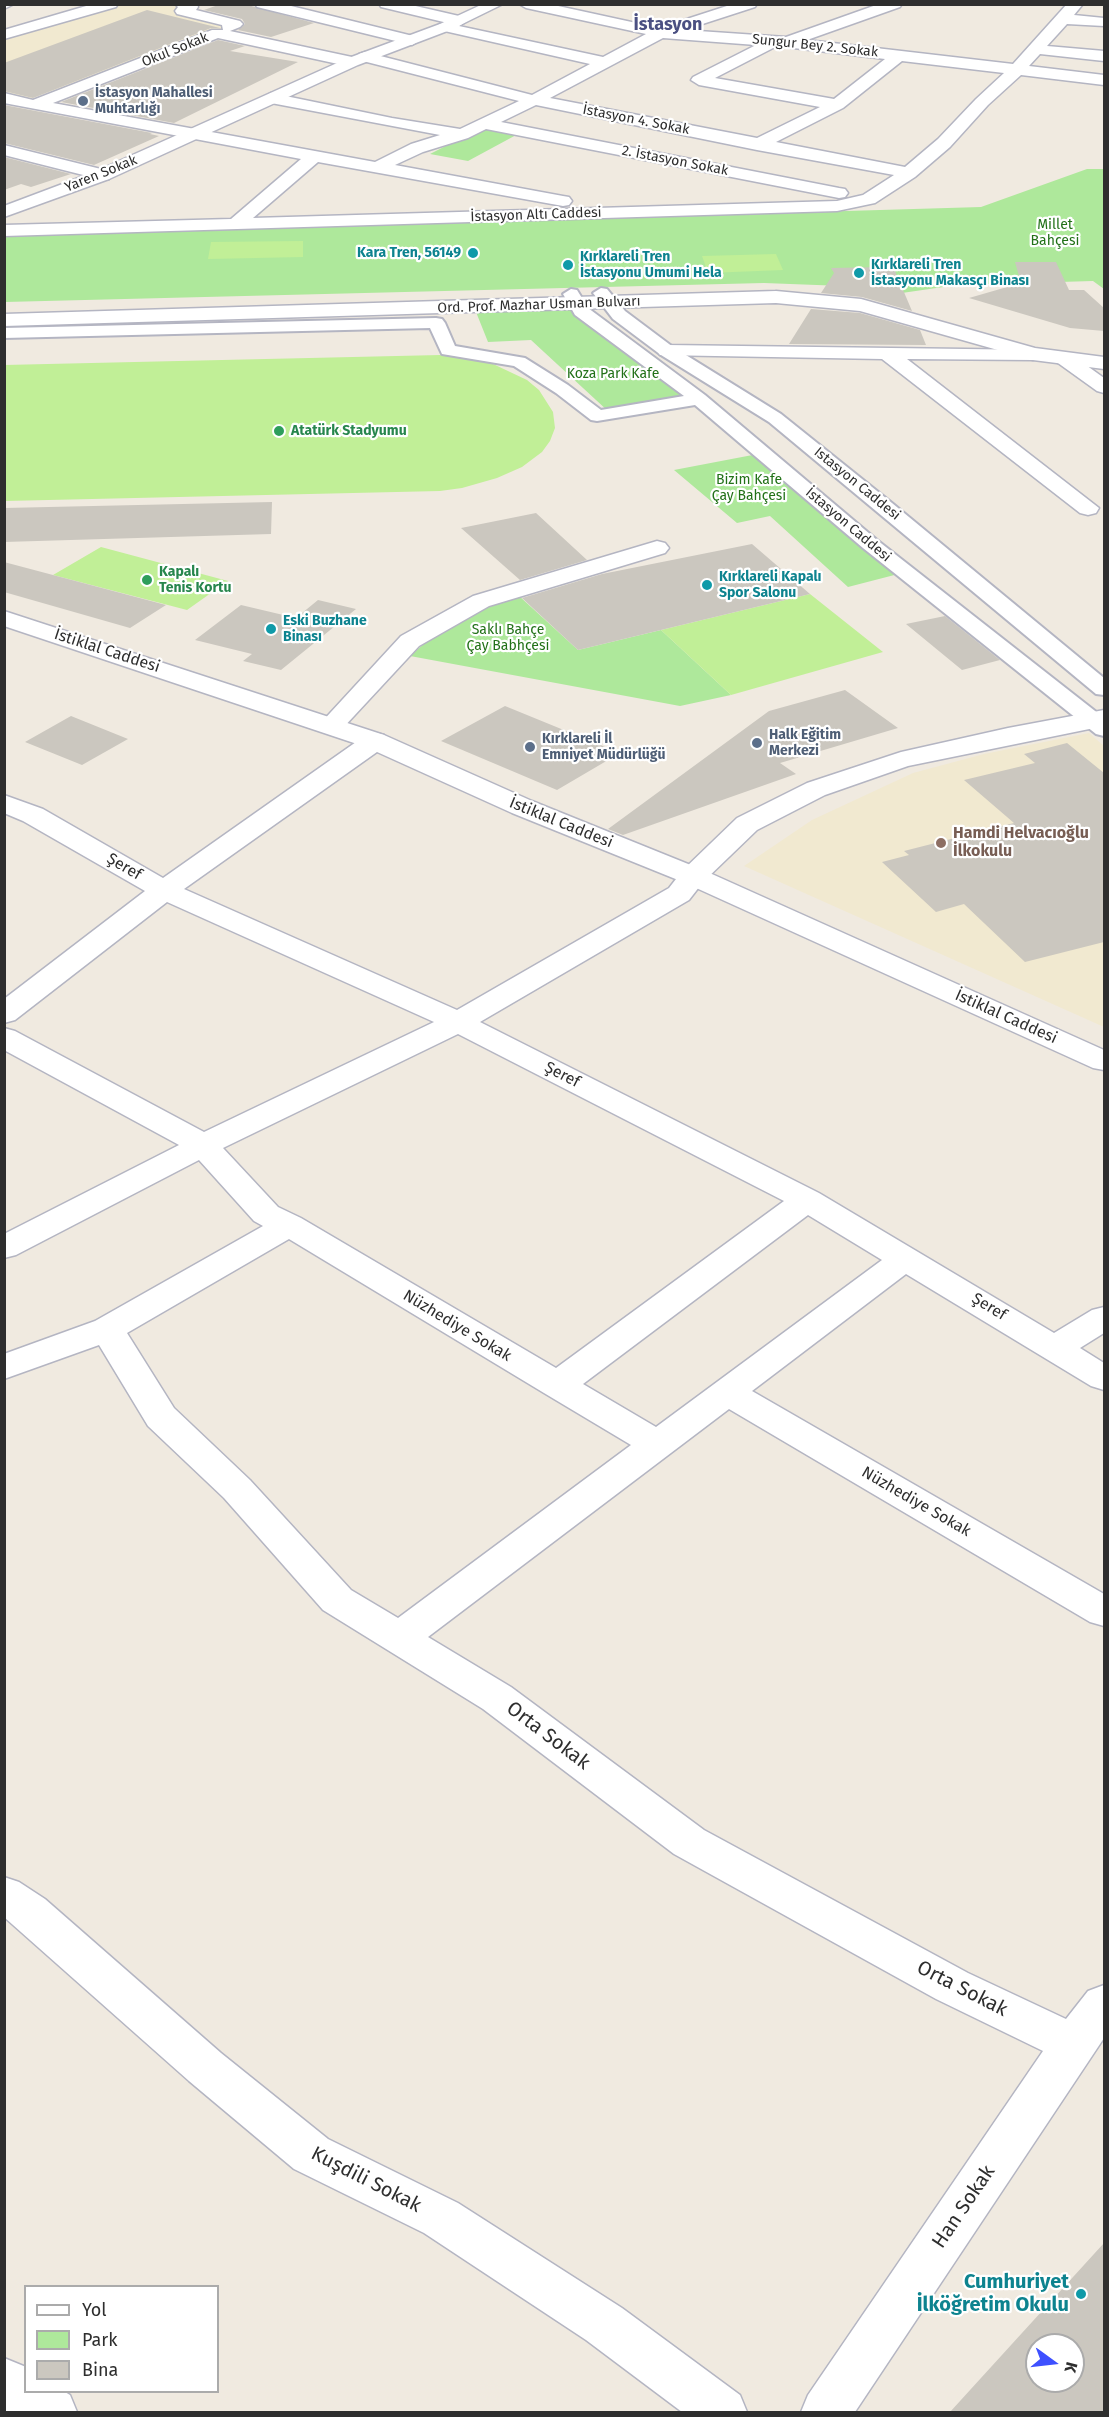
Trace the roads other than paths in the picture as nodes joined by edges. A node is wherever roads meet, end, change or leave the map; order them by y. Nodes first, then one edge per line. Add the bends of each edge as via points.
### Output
1 (111, 4) edge
2 (182, 4) edge
3 (262, 4) edge
4 (386, 4) edge
5 (496, 4) edge
6 (526, 4) edge
7 (750, 4) edge
8 (895, 4) edge
9 (1076, 5) edge
10 (1104, 7) edge
11 (1064, 19) junction
12 (1104, 22) edge
13 (452, 24) junction
14 (217, 33) junction
15 (660, 33) junction
16 (4, 35) edge
17 (412, 40) junction
18 (780, 42) junction
19 (1035, 49) junction
20 (899, 55) junction
21 (1104, 56) edge
22 (358, 59) junction
23 (604, 62) junction
24 (1018, 69) junction
25 (1104, 80) edge
26 (4, 98) edge
27 (271, 98) junction
28 (534, 100) junction
29 (34, 105) junction
30 (837, 105) junction
31 (4, 117) edge
32 (482, 123) junction
33 (195, 133) junction
34 (462, 134) junction
35 (757, 145) junction
36 (4, 150) edge
37 (315, 155) junction
38 (377, 167) junction
39 (909, 173) junction
40 (103, 176) junction
41 (869, 199) junction
42 (4, 212) edge
43 (627, 213) junction
44 (237, 223) junction
45 (4, 231) edge
46 (605, 298) junction
47 (574, 299) junction
48 (4, 307) edge
49 (4, 320) edge
50 (4, 333) edge
51 (1095, 350) edge
52 (667, 351) junction
53 (888, 354) junction
54 (1033, 354) junction
55 (1065, 359) junction
56 (1104, 363) edge
57 (1104, 387) edge
58 (699, 399) junction
59 (1096, 511) edge
60 (657, 548) dead end
61 (4, 618) edge
62 (1104, 689) edge
63 (1101, 722) edge
64 (332, 725) junction
65 (375, 741) junction
66 (4, 803) edge
67 (693, 876) junction
68 (164, 890) junction
69 (4, 1014) edge
70 (458, 1022) junction
71 (4, 1037) edge
72 (1104, 1061) edge
73 (202, 1144) junction
74 (807, 1200) junction
75 (289, 1225) junction
76 (4, 1248) edge
77 (906, 1258) junction
78 (1104, 1318) edge
79 (106, 1329) junction
80 (1056, 1347) junction
81 (4, 1367) edge
82 (1104, 1378) edge
83 (557, 1385) junction
84 (727, 1392) junction
85 (657, 1444) junction
86 (1104, 1612) edge
87 (399, 1638) junction
88 (4, 1894) edge
89 (1104, 2004) edge
90 (1073, 2043) junction
91 (4, 2382) edge
92 (52, 2412) edge
93 (722, 2412) edge
94 (826, 2412) edge

1 - 16 street
2 - 14 street via 191,7 182,11 235,24
3 - 17 street
4 - 13 street
5 - 13 street, Yaren Sokak
6 - 15 street, Sungur Bey 2. Sokak
7 - 15 street
8 - 18 street
9 - 10 street
9 - 11 street, İstasyon Altı Caddesi
11 - 12 street
11 - 19 street, İstasyon Altı Caddesi
13 - 17 street, Yaren Sokak
13 - 23 street
14 - 22 street, Okul Sokak
14 - 29 street, Okul Sokak
15 - 18 street, Sungur Bey 2. Sokak
15 - 23 street
17 - 22 street, Yaren Sokak
18 - 20 street, Sungur Bey 2. Sokak
18 - 30 street via 699,80
19 - 21 street
19 - 24 street, İstasyon Altı Caddesi
20 - 24 street, Sungur Bey 2. Sokak
20 - 30 street
22 - 27 street, Yaren Sokak
22 - 28 street, İstasyon 4. Sokak
23 - 28 street
24 - 25 street, Sungur Bey 2. Sokak
24 - 39 street, İstasyon Altı Caddesi
26 - 29 street
27 - 33 street, Yaren Sokak
27 - 34 street
28 - 32 street
28 - 35 street, İstasyon 4. Sokak
29 - 31 street, Okul Sokak
29 - 33 street
30 - 35 street
32 - 34 street
32 - 41 street, 2. İstasyon Sokak
33 - 37 street
33 - 40 street, Yaren Sokak
34 - 38 street via 417,148
35 - 39 street, İstasyon 4. Sokak
36 - 40 street
37 - 38 street
37 - 44 street
38 - 43 street
39 - 41 street, İstasyon Altı Caddesi
40 - 42 street, Yaren Sokak
41 - 43 street, İstasyon Altı Caddesi via 837,206
43 - 44 street, İstasyon Altı Caddesi
44 - 45 street, İstasyon Altı Caddesi
46 - 47 street, Ord. Prof. Mazhar Usman Bulvarı
46 - 51 street, Ord. Prof. Mazhar Usman Bulvarı via 772,287 825,291 876,299 1038,344
46 - 52 street, Istasyon Caddesi via 619,315
46 - 54 street, Ord. Prof. Mazhar Usman Bulvarı via 776,297 854,304
47 - 48 street, Ord. Prof. Mazhar Usman Bulvarı
47 - 49 street, Ord. Prof. Mazhar Usman Bulvarı
47 - 58 street, İstasyon Caddesi via 580,311
50 - 58 street via 436,323 448,350 519,362 597,416
52 - 53 street
52 - 62 street, Istasyon Caddesi via 775,418
53 - 54 street
53 - 59 street
54 - 55 street, Ord. Prof. Mazhar Usman Bulvarı
55 - 56 street, Ord. Prof. Mazhar Usman Bulvarı
55 - 57 street
58 - 63 street, İstasyon Caddesi via 870,544
60 - 64 street via 481,601 410,641
61 - 64 street, İstiklal Caddesi
63 - 67 street via 1008,736 901,760 816,789 747,824
64 - 65 street, İstiklal Caddesi
65 - 67 street, İstiklal Caddesi via 522,807
65 - 68 street
66 - 68 street, Şeref via 33,815
67 - 70 street via 680,894
67 - 72 street, İstiklal Caddesi
68 - 69 street
68 - 70 street, Şeref
70 - 73 street
70 - 74 street, Şeref
71 - 73 street, Nüzhediye Sokak
73 - 75 street, Nüzhediye Sokak via 266,1214
73 - 76 street
74 - 77 street, Şeref
74 - 83 street
75 - 79 street
75 - 83 street, Nüzhediye Sokak
77 - 80 street, Şeref
77 - 84 street
78 - 80 street
79 - 81 street
79 - 87 street, Orta Sokak via 161,1417 237,1489 337,1600
80 - 82 street, Şeref
83 - 85 street, Nüzhediye Sokak
84 - 85 street
84 - 86 street, Nüzhediye Sokak
85 - 87 street
87 - 90 street, Orta Sokak via 497,1698 689,1842 952,1986
88 - 93 street, Kuşdili Sokak via 30,1912 205,2067 311,2154 441,2218 604,2324
89 - 90 street, Han Sokak
90 - 94 street, Han Sokak
91 - 92 street

